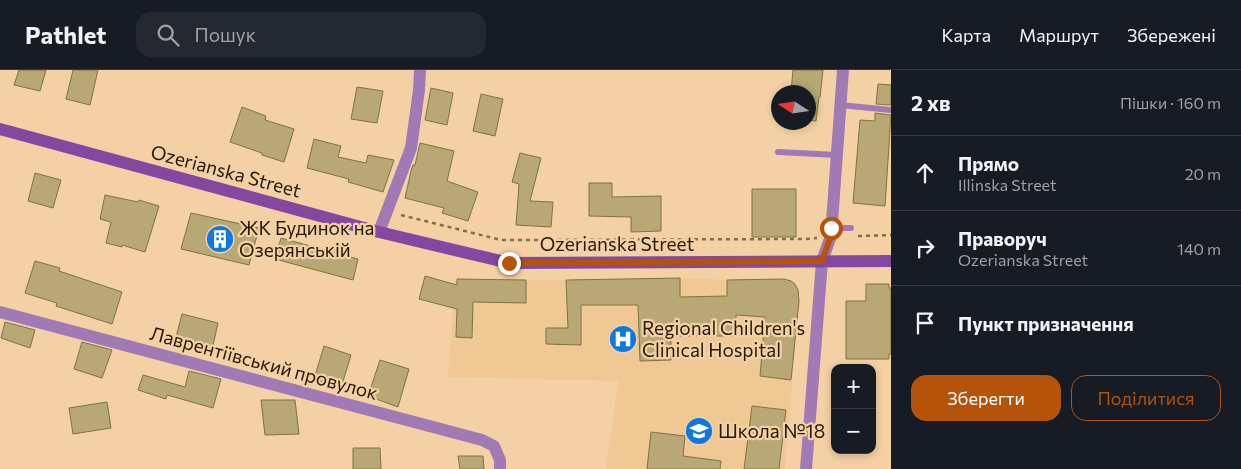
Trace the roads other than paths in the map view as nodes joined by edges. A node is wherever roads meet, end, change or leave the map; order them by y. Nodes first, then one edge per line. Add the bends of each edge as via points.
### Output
1 (420, 70) edge
2 (843, 70) edge
3 (840, 105) junction
4 (891, 110) edge
5 (0, 129) edge
6 (778, 152) dead end
7 (836, 155) junction
8 (831, 228) junction
9 (851, 228) dead end
10 (379, 232) junction
11 (822, 261) junction
12 (891, 261) edge
13 (0, 312) edge
14 (500, 469) edge
15 (806, 469) edge

1 - 10 street via 411,148
2 - 3 street
3 - 4 lane
3 - 7 street
5 - 10 main road, Ozerianska Street
6 - 7 lane
7 - 8 street
8 - 9 lane
8 - 11 street
10 - 11 main road, Ozerianska Street via 509,263
11 - 12 main road, Ozerianska Street
11 - 15 street
13 - 14 street, Лаврентіївський провулок via 482,440 494,446

